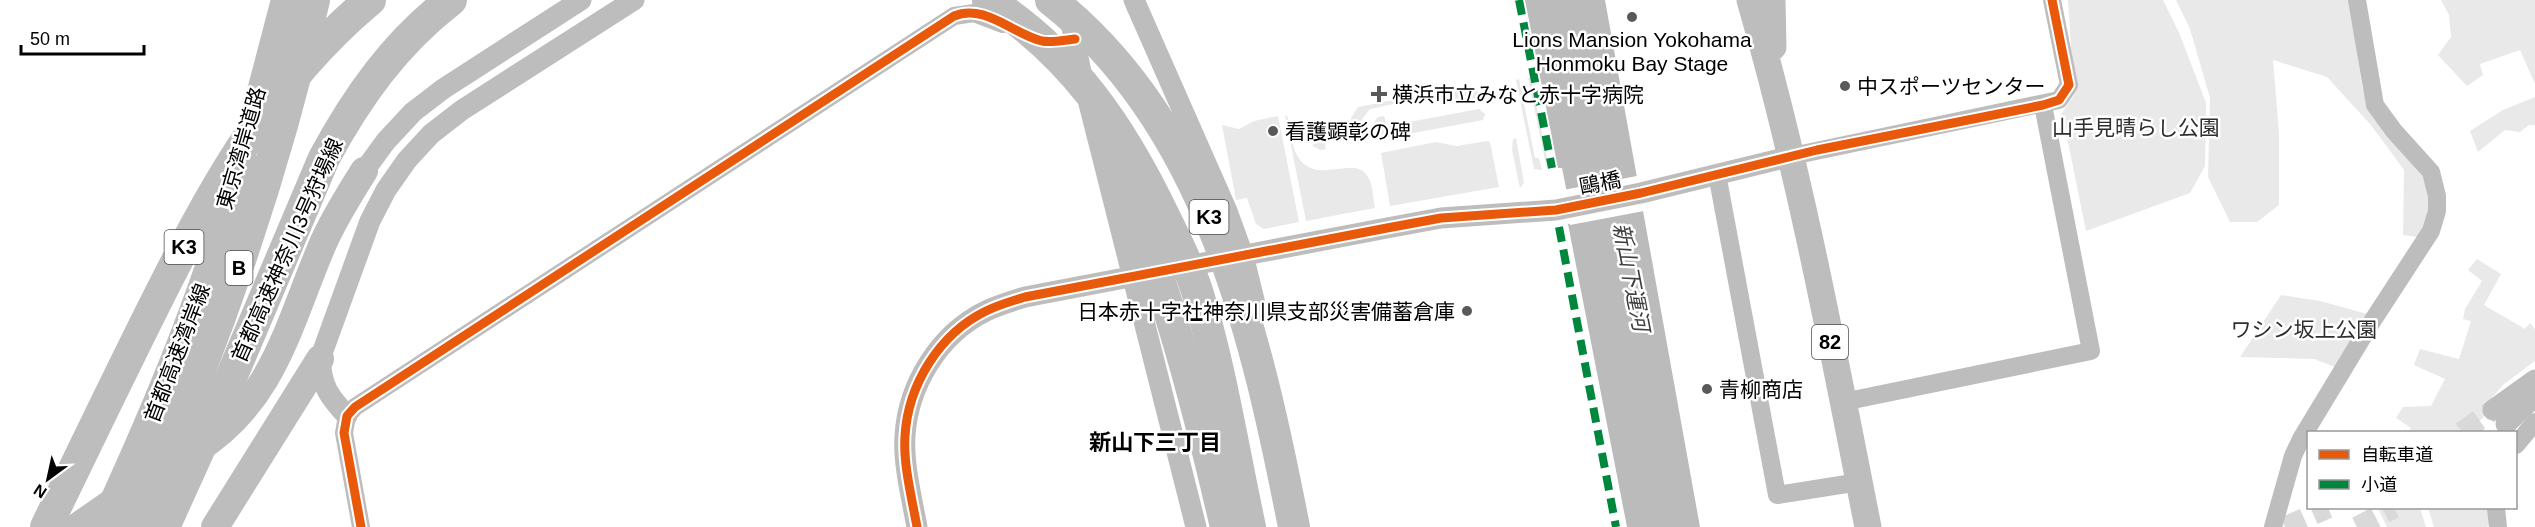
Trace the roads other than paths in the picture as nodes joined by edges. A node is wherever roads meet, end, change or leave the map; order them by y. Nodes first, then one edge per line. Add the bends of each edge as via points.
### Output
1 (281, 0) edge
2 (287, 0) edge
3 (293, 0) edge
4 (314, 0) edge
5 (370, 0) edge
6 (451, 0) edge
7 (581, 0) edge
8 (634, 0) edge
9 (988, 0) edge
10 (1019, 0) edge
11 (1051, 0) edge
12 (1067, 0) edge
13 (1134, 0) edge
14 (1750, 0) edge
15 (1772, 0) edge
16 (2052, 0) edge
17 (2357, 0) edge
18 (1075, 39) junction
19 (1774, 86) junction
20 (2043, 105) junction
21 (1792, 156) junction
22 (364, 171) joint
23 (1718, 174) junction
24 (1213, 227) junction
25 (1243, 255) junction
26 (1132, 276) junction
27 (1197, 291) junction
28 (321, 358) junction
29 (2535, 380) edge
30 (2535, 396) edge
31 (1843, 402) junction
32 (347, 416) junction
33 (2535, 422) edge
34 (2517, 444) edge
35 (1859, 482) junction
36 (2496, 509) edge
37 (46, 527) edge
38 (77, 527) edge
39 (97, 527) edge
40 (104, 527) edge
41 (110, 527) edge
42 (134, 527) edge
43 (165, 527) edge
44 (215, 527) edge
45 (361, 527) edge
46 (917, 527) edge
47 (1196, 527) edge
48 (1226, 527) edge
49 (1250, 527) edge
50 (1267, 527) edge
51 (1281, 527) edge
52 (1294, 527) edge
53 (1303, 527) edge
54 (1868, 527) edge
55 (2274, 527) edge
56 (2498, 527) edge

1 - 39 highway, 東京湾岸道路 via 237,170 206,264 151,407
2 - 40 highway, 首都高速湾岸線 / B via 241,174 214,258 162,395
3 - 41 highway, 東京湾岸道路 via 220,258 170,393
4 - 42 highway, 首都高速湾岸線 / B via 284,122 241,261 191,397
5 - 37 highway, K3 via 308,58 229,164 172,270
6 - 43 highway, 首都高速神奈川3号狩場線 via 385,62 345,121 302,207
7 - 22 street via 413,112
8 - 28 street via 462,110 431,134 407,160 370,221
9 - 27 highway, K3 via 1054,53 1115,125 1142,170
10 - 48 highway via 1074,78 1115,161 1160,284 1208,448
11 - 24 highway, K3 via 1110,55 1152,110 1198,190
11 - 53 highway, K3 via 1153,156 1231,310 1263,383 1296,487
12 - 18 street
13 - 25 street
14 - 19 main road, 82
15 - 19 main road, 82
16 - 20 street via 2069,85 2059,100
17 - 55 street via 2375,105 2431,172 2437,211 2431,231 2301,439
18 - 26 street
18 - 32 street via 1041,41 982,15 967,12 954,16 355,407
19 - 21 main road, 82
20 - 21 street
20 - 31 street via 2091,351
21 - 23 street, 鷗橋
21 - 31 main road, 82
22 - 38 highway via 325,239 291,325 249,405 211,440
23 - 25 street, 鷗橋 via 1566,207 1441,218
23 - 35 street via 1777,495
24 - 51 highway, K3 via 1248,361
24 - 52 highway, K3 via 1248,328
25 - 26 street, 鷗橋
25 - 53 street
26 - 46 street, 鷗橋 via 1024,297 986,311 951,336 931,359 911,396 904,437
26 - 47 street
27 - 49 highway, K3
27 - 50 highway, K3 via 1236,396
28 - 32 street via 321,376 327,393
28 - 44 highway
29 - 30 street via 2499,417
31 - 35 main road, 82
32 - 45 street via 344,439
33 - 34 street
35 - 54 main road, 82
36 - 56 street

